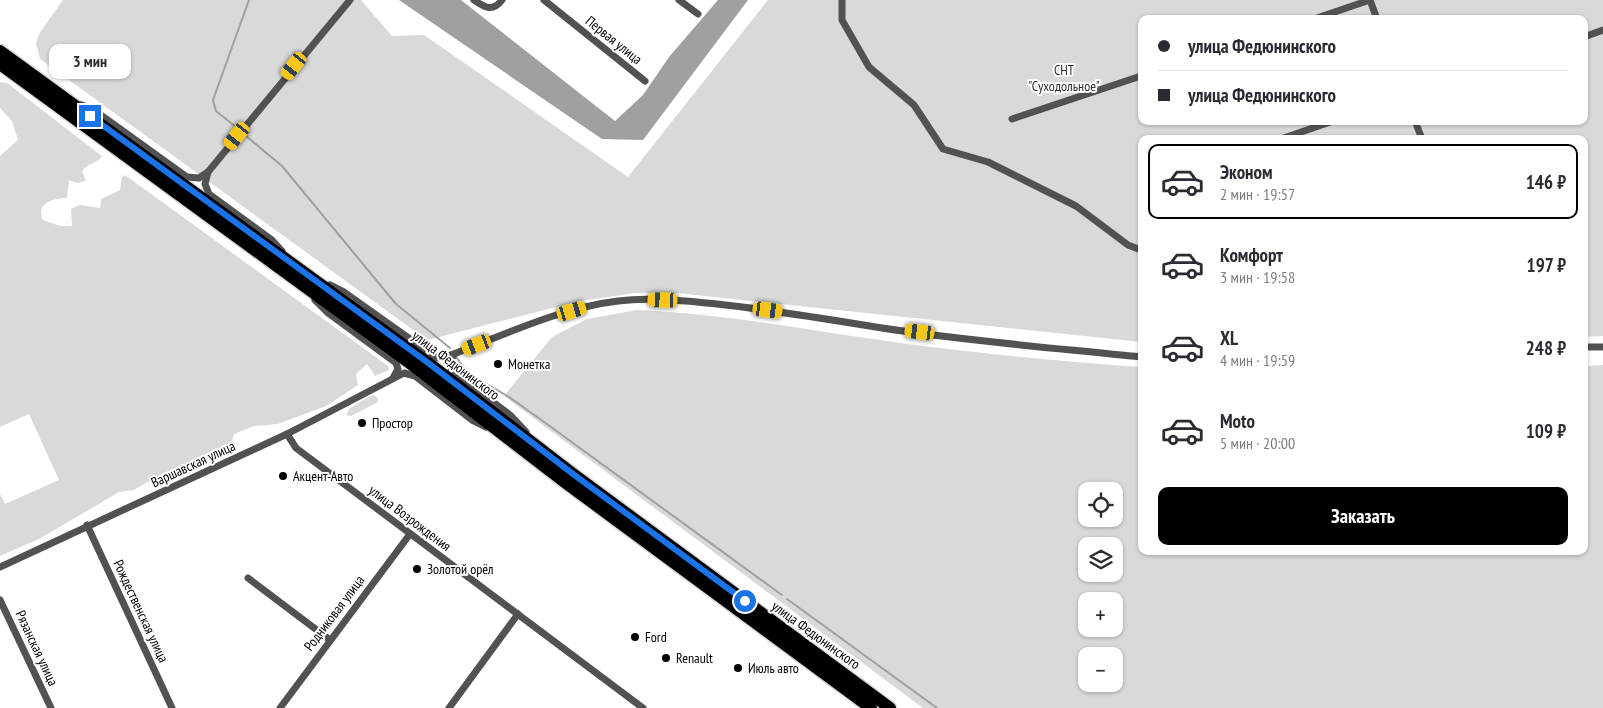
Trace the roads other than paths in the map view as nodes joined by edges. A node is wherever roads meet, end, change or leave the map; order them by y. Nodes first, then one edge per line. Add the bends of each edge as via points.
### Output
1 (350, 0) edge
2 (474, 0) edge
3 (502, 0) edge
4 (544, 0) edge
5 (679, 0) edge
6 (842, 0) edge
7 (1370, 0) edge
8 (698, 14) dead end
9 (1326, 15) edge
10 (1376, 15) edge
11 (1603, 30) edge
12 (1588, 36) edge
13 (0, 51) edge
14 (0, 64) edge
15 (1138, 77) edge
16 (645, 80) dead end
17 (60, 95) junction
18 (1012, 120) dead end
19 (1321, 125) edge
20 (1293, 135) edge
21 (208, 172) junction
22 (1138, 249) edge
23 (293, 269) junction
24 (1588, 347) edge
25 (1603, 347) edge
26 (457, 353) junction
27 (1138, 358) edge
28 (393, 378) junction
29 (288, 434) junction
30 (514, 443) junction
31 (548, 456) junction
32 (87, 525) junction
33 (410, 534) junction
34 (0, 567) edge
35 (248, 578) dead end
36 (0, 600) edge
37 (518, 614) junction
38 (330, 640) junction
39 (867, 706) edge
40 (51, 708) edge
41 (172, 708) edge
42 (280, 708) edge
43 (449, 708) edge
44 (643, 708) edge
45 (890, 708) edge

1 - 21 street
2 - 3 street via 489,9
4 - 16 street, Первая улица
5 - 8 street
6 - 22 street via 842,20 869,67 914,105 943,149 988,162 1076,206 1128,245
7 - 9 street
7 - 10 street
11 - 12 street
13 - 17 highway, улица Федюнинского
14 - 23 highway, улица Федюнинского
15 - 18 street
17 - 21 street via 94,110 187,177 199,178
17 - 23 highway, улица Федюнинского
19 - 20 street
21 - 23 street via 205,184 209,194 272,240
23 - 26 street via 344,292 434,357
23 - 28 street via 328,313 396,363 398,372
23 - 30 highway, улица Федюнинского
23 - 31 highway, улица Федюнинского via 427,362
24 - 25 street
26 - 27 street via 586,307 619,300 646,300 750,308 892,329
26 - 31 street via 449,363 452,371 510,415
28 - 29 street, Варшавская улица
28 - 30 street via 404,373 415,376 472,420
29 - 32 street, Варшавская улица
29 - 33 street, улица Возрождения via 296,448
30 - 39 highway, улица Федюнинского
31 - 45 highway, улица Федюнинского
32 - 34 street, Варшавская улица
32 - 41 street, Рождественская улица
33 - 37 street, улица Возрождения
33 - 38 street, Родниковая улица
35 - 38 street
36 - 40 street, Рязанская улица
37 - 43 street
37 - 44 street, улица Возрождения
38 - 42 street, Родниковая улица

